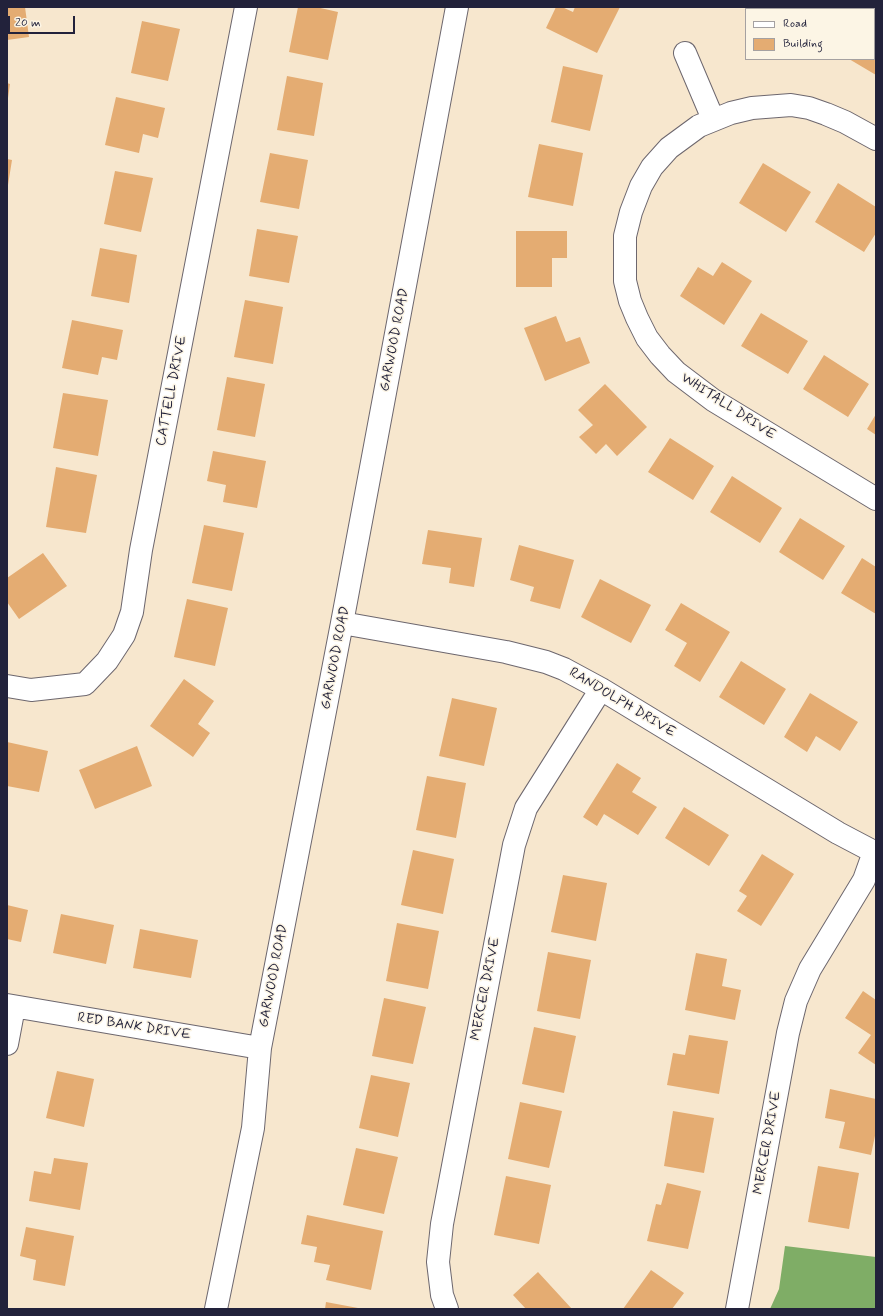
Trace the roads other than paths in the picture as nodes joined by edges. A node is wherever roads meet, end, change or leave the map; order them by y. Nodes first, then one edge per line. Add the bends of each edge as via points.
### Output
1 (246, 7) edge
2 (457, 7) edge
3 (685, 53) dead end
4 (713, 119) junction
5 (876, 139) edge
6 (876, 499) edge
7 (342, 623) junction
8 (7, 686) edge
9 (601, 689) junction
10 (875, 853) edge
11 (11, 1006) edge
12 (7, 1044) edge
13 (260, 1048) junction
14 (216, 1309) edge
15 (447, 1309) edge
16 (737, 1309) edge

1 - 8 street, CATTELL DRIVE via 141,550 132,612 124,635 107,661 85,684 31,690
2 - 7 street, GARWOOD ROAD
3 - 4 street
4 - 5 street, WHITALL DRIVE via 752,108 791,105 826,114
4 - 6 street, WHITALL DRIVE via 669,148 652,167 631,212 625,236 625,280 637,318 647,338 660,355 693,386
7 - 9 street, RANDOLPH DRIVE via 525,656 564,669
7 - 13 street, GARWOOD ROAD
9 - 10 street, RANDOLPH DRIVE
9 - 15 street, MERCER DRIVE via 526,808 514,845 440,1237 438,1262 442,1295
10 - 16 street, MERCER DRIVE via 864,880 810,969 796,1001
11 - 12 street
11 - 13 street, RED BANK DRIVE
13 - 14 street, GARWOOD ROAD via 253,1128

